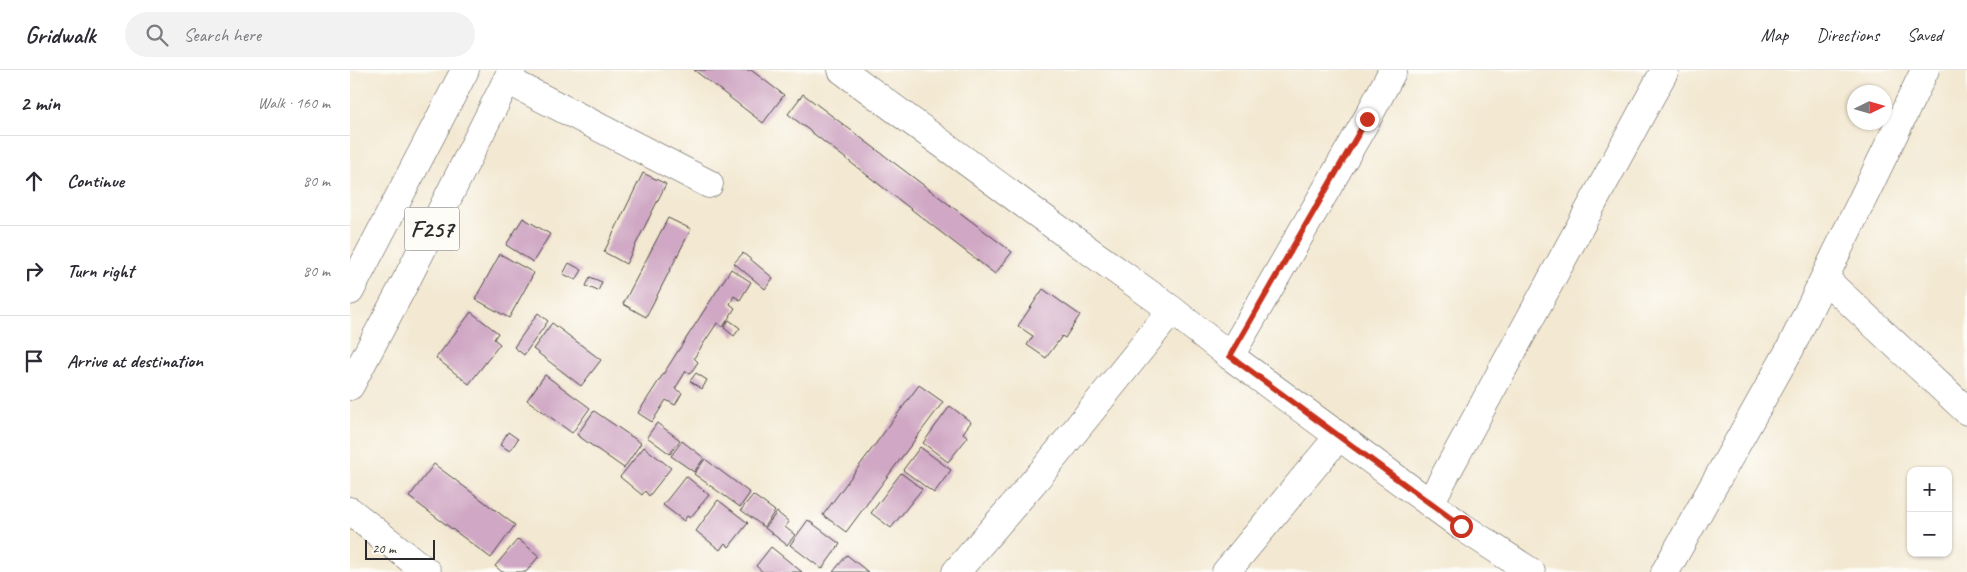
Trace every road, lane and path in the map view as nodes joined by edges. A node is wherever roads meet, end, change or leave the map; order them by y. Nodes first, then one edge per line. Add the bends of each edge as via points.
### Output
1 (465, 70) edge
2 (842, 70) edge
3 (1393, 70) edge
4 (1665, 70) edge
5 (1925, 70) edge
6 (509, 75) edge
7 (709, 184) dead end
8 (1825, 279) junction
9 (350, 292) edge
10 (1172, 310) junction
11 (1230, 356) junction
12 (350, 386) edge
13 (1967, 411) edge
14 (1339, 436) junction
15 (1430, 503) junction
16 (350, 511) edge
17 (427, 572) edge
18 (956, 572) edge
19 (1226, 572) edge
20 (1530, 572) edge
21 (1666, 572) edge

1 - 9 street, F257
2 - 10 street
3 - 11 street
4 - 15 street
5 - 8 street
6 - 7 street
6 - 12 street, F257
8 - 13 street
8 - 21 street
10 - 11 street
10 - 18 street via 1042,472
11 - 14 street
14 - 15 street
14 - 19 street
15 - 20 street
16 - 17 street

